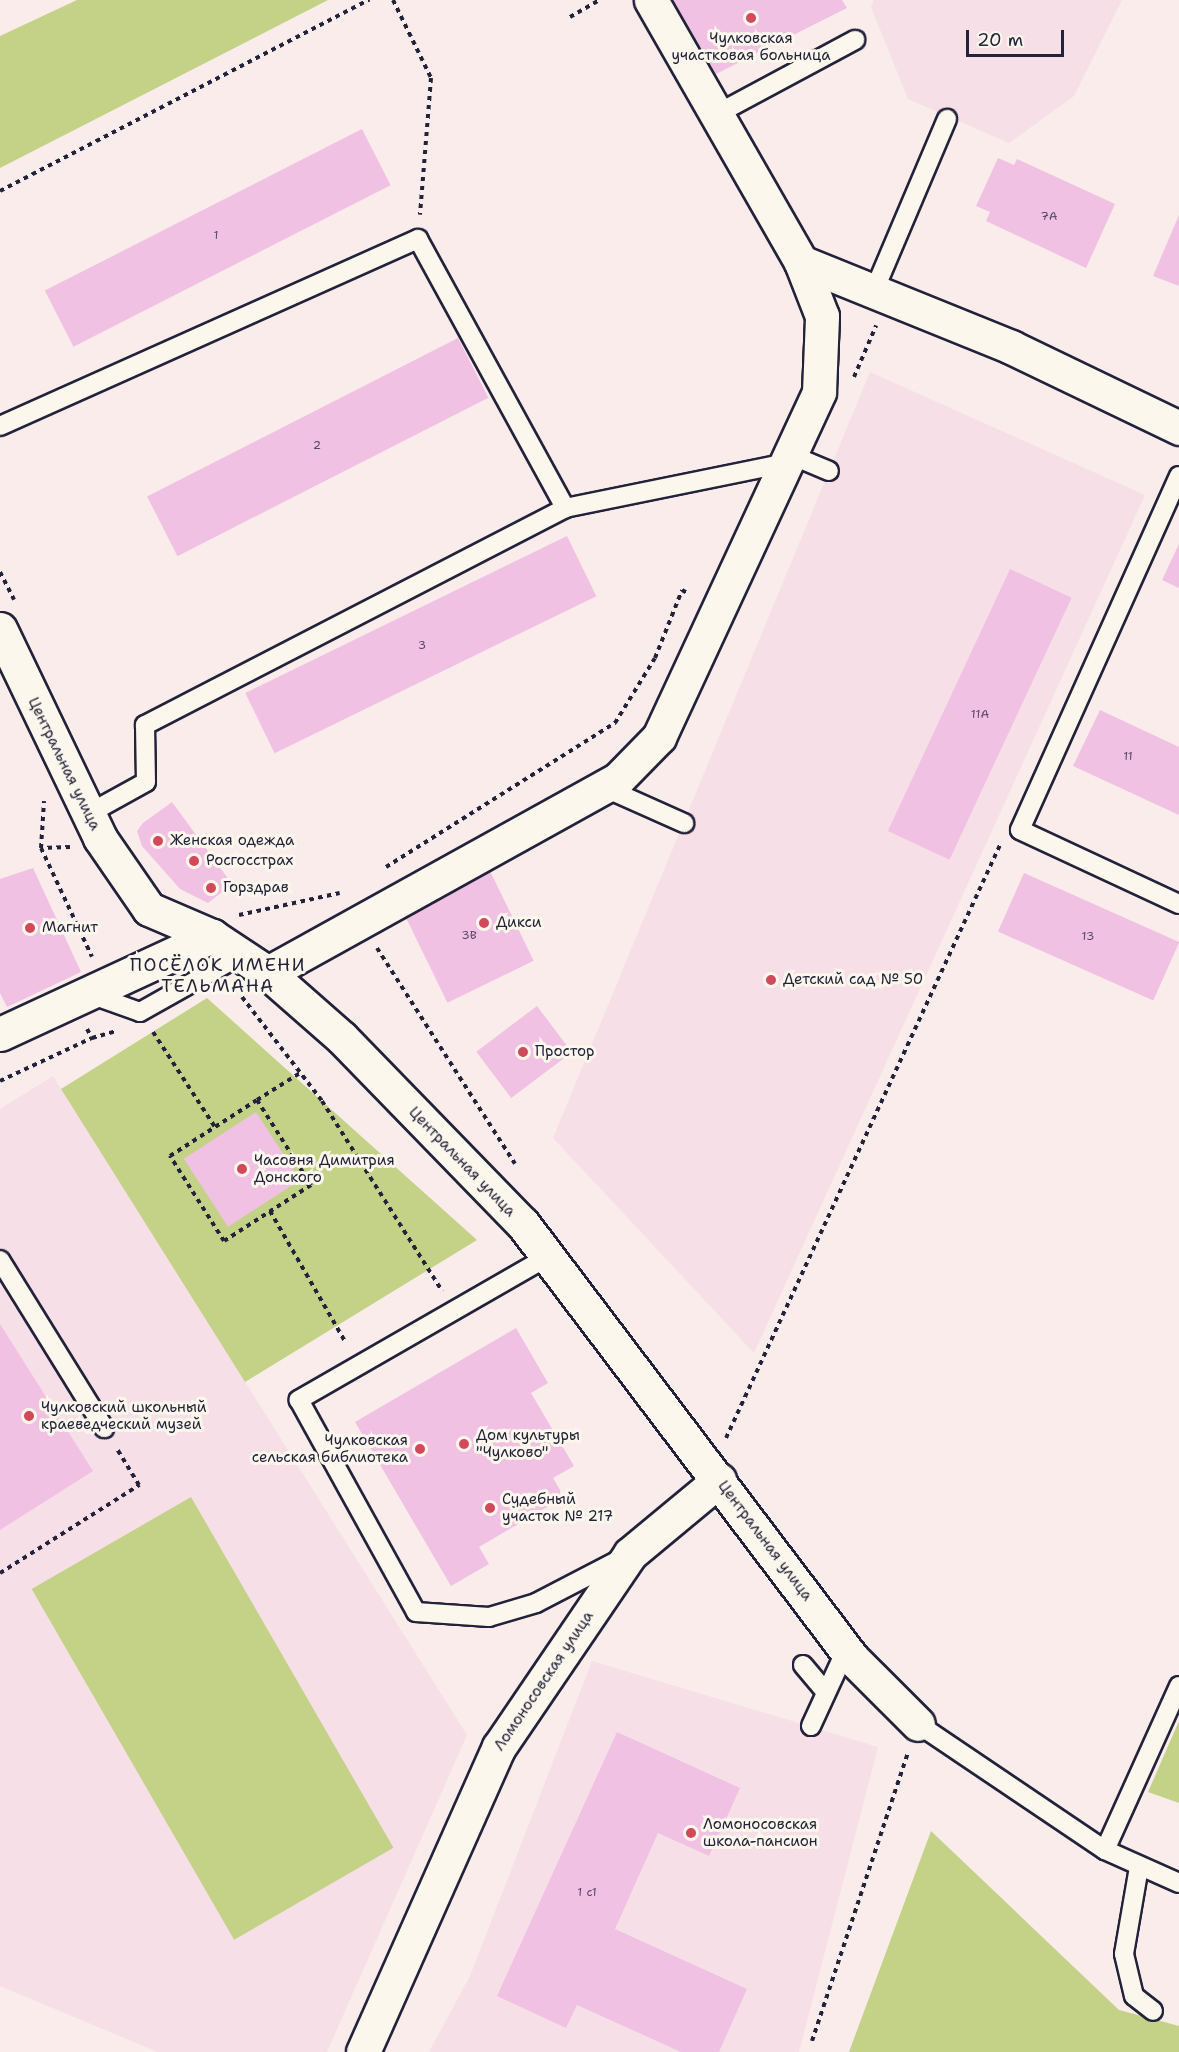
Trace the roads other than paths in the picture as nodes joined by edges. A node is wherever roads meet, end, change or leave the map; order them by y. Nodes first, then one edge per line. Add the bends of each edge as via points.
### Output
1 (651, 0) edge
2 (855, 40) dead end
3 (717, 114) junction
4 (947, 119) dead end
5 (801, 262) junction
6 (874, 291) junction
7 (0, 426) edge
8 (1179, 428) edge
9 (789, 459) junction
10 (829, 471) dead end
11 (1179, 476) edge
12 (565, 508) junction
13 (0, 629) edge
14 (603, 787) junction
15 (88, 814) junction
16 (684, 823) dead end
17 (1179, 904) edge
18 (221, 927) junction
19 (241, 956) junction
20 (268, 974) junction
21 (80, 997) junction
22 (0, 1034) edge
23 (549, 1256) junction
24 (0, 1260) edge
25 (104, 1428) road end
26 (719, 1480) junction
27 (630, 1554) junction
28 (846, 1650) junction
29 (803, 1665) dead end
30 (1179, 1686) edge
31 (826, 1692) junction
32 (918, 1724) joint
33 (811, 1726) dead end
34 (1105, 1850) junction
35 (1139, 1867) junction
36 (1179, 1883) edge
37 (1153, 2011) dead end
38 (363, 2052) edge

1 - 3 street
2 - 3 lane
3 - 5 street
4 - 6 lane
5 - 6 street
5 - 9 street via 822,316 819,392
6 - 8 street via 1011,347
7 - 12 lane via 418,239
9 - 10 lane
9 - 12 lane
9 - 14 street via 659,737
11 - 17 lane via 1020,830
12 - 15 lane via 145,725 146,782
13 - 15 street, Центральная улица
14 - 16 lane
14 - 20 street
15 - 18 street, Центральная улица via 149,909
18 - 19 street, Центральная улица
18 - 21 street
19 - 20 street, Центральная улица
19 - 21 lane via 140,1012
20 - 23 street, Центральная улица via 342,1038
21 - 22 street
23 - 26 street, Центральная улица
23 - 27 lane via 299,1400 416,1612 489,1617 536,1604
24 - 25 lane
26 - 27 street, Ломоносовская улица
26 - 28 street, Центральная улица
27 - 38 street, Ломоносовская улица via 498,1747
28 - 31 lane
28 - 32 street, Центральная улица
29 - 31 lane
30 - 34 lane
31 - 33 lane
32 - 34 lane
34 - 35 lane
35 - 36 lane
35 - 37 lane via 1124,1954 1134,1996

